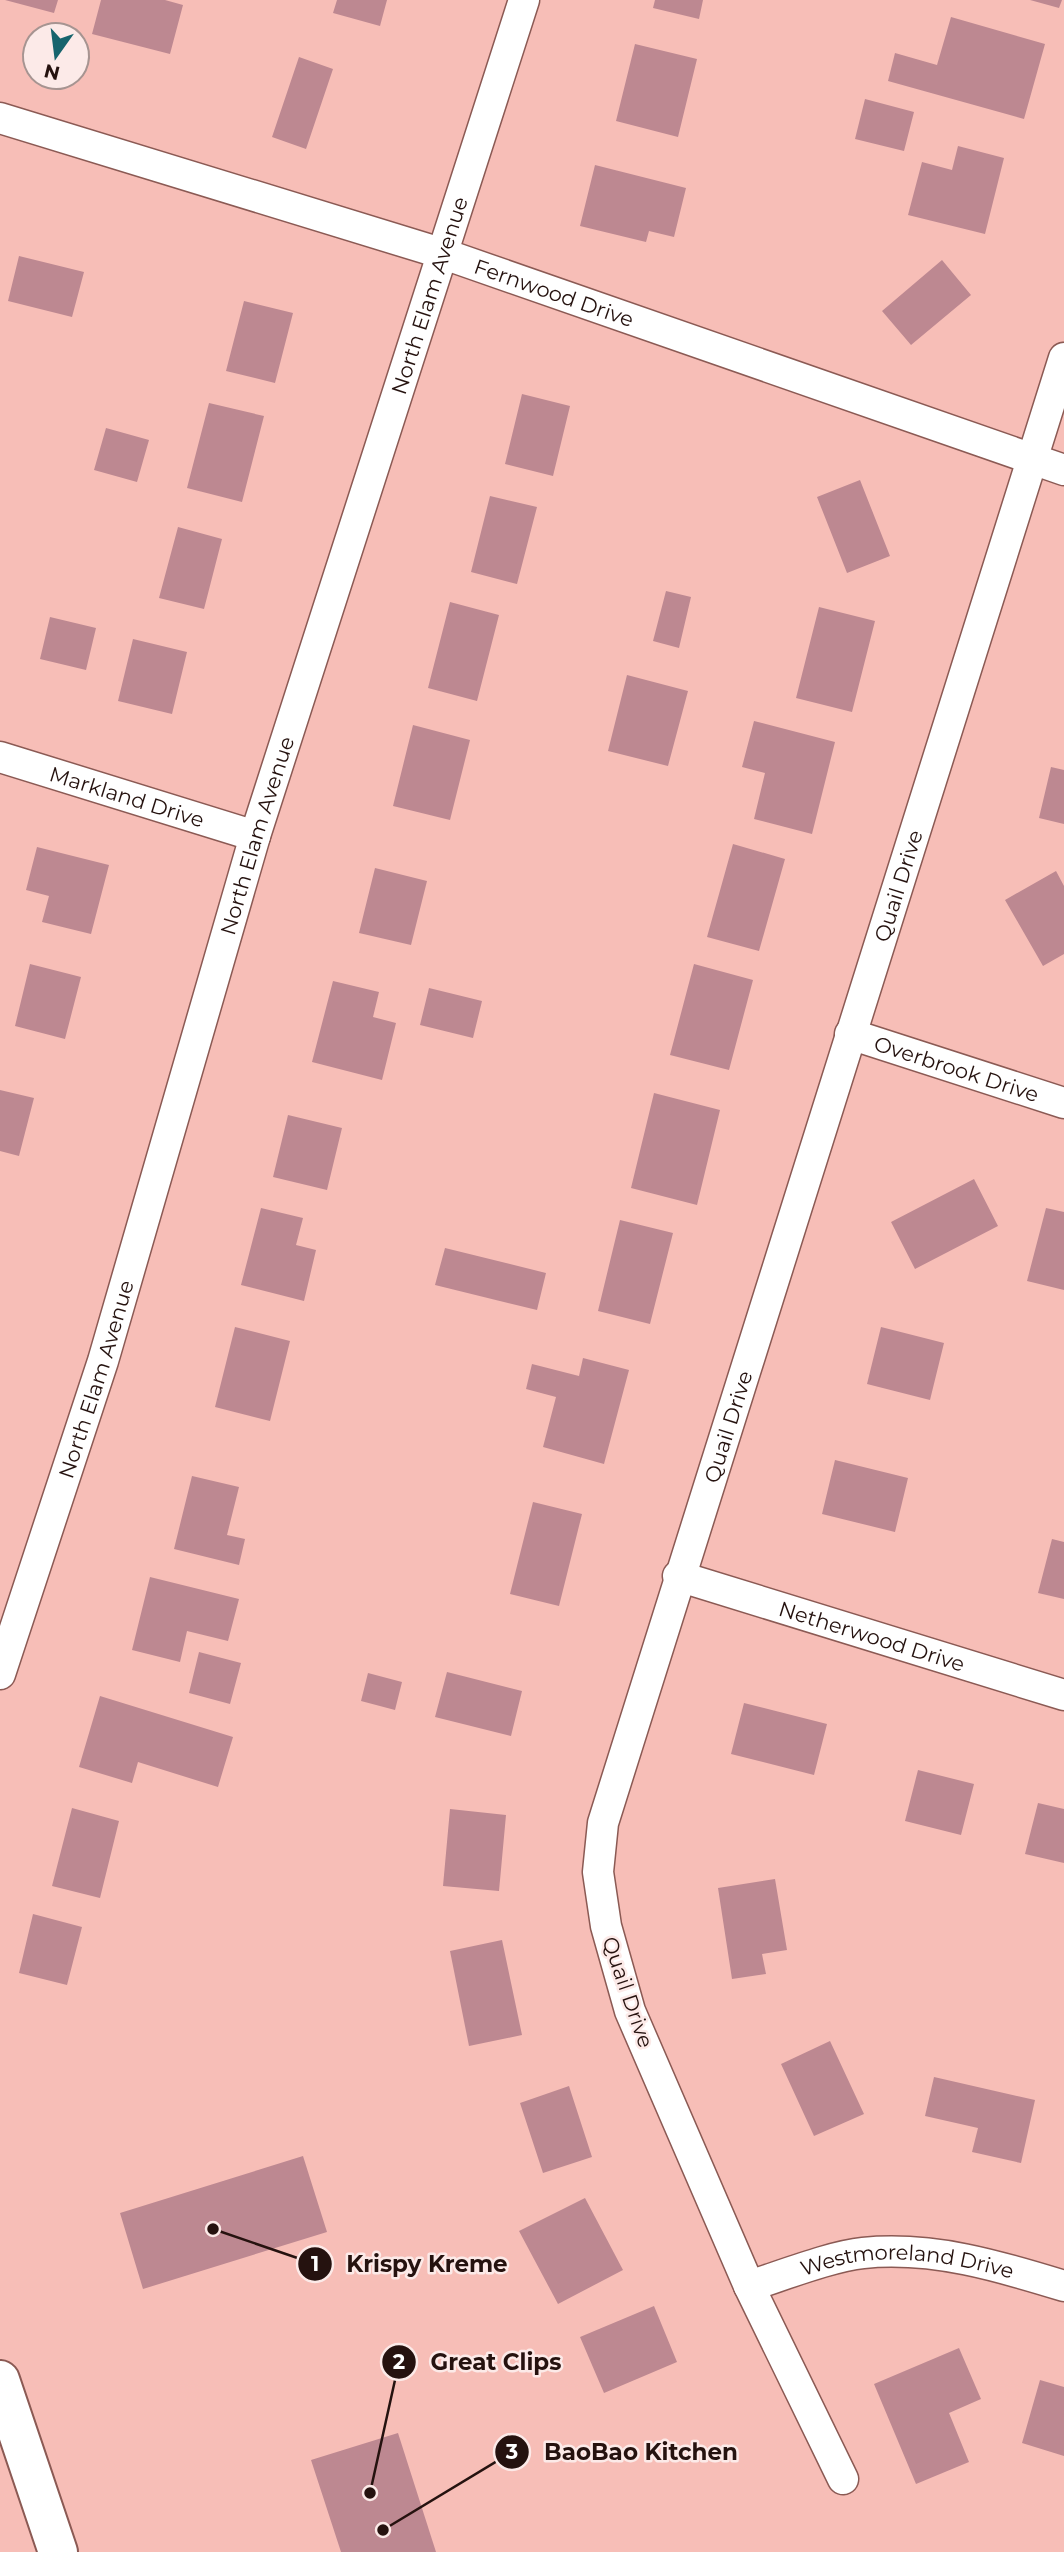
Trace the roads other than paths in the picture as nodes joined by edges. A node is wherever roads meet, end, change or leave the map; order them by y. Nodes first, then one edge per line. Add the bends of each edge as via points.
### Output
1 (524, 0) edge
2 (0, 118) edge
3 (444, 254) junction
4 (1064, 358) edge
5 (1032, 460) junction
6 (1064, 470) edge
7 (0, 757) edge
8 (255, 836) junction
9 (850, 1034) junction
10 (1064, 1103) edge
11 (678, 1576) junction
12 (0, 1674) edge
13 (1064, 1695) edge
14 (749, 2286) junction
15 (1064, 2286) edge
16 (0, 2380) edge
17 (843, 2479) dead end
18 (58, 2552) edge

1 - 3 street, North Elam Avenue
2 - 3 street, Fernwood Drive
3 - 5 street, Fernwood Drive
3 - 8 street, North Elam Avenue
4 - 5 street, Quail Drive
5 - 6 street, Fernwood Drive
5 - 9 street, Quail Drive
7 - 8 street, Markland Drive
8 - 12 street, North Elam Avenue via 103,1361
9 - 10 street, Overbrook Drive
9 - 11 street, Quail Drive
11 - 13 street, Netherwood Drive
11 - 14 street, Quail Drive via 603,1823 598,1872 606,1926 630,2011
14 - 15 street, Westmoreland Drive via 862,2253 938,2254 993,2264
14 - 17 street, Quail Drive
16 - 18 main road

